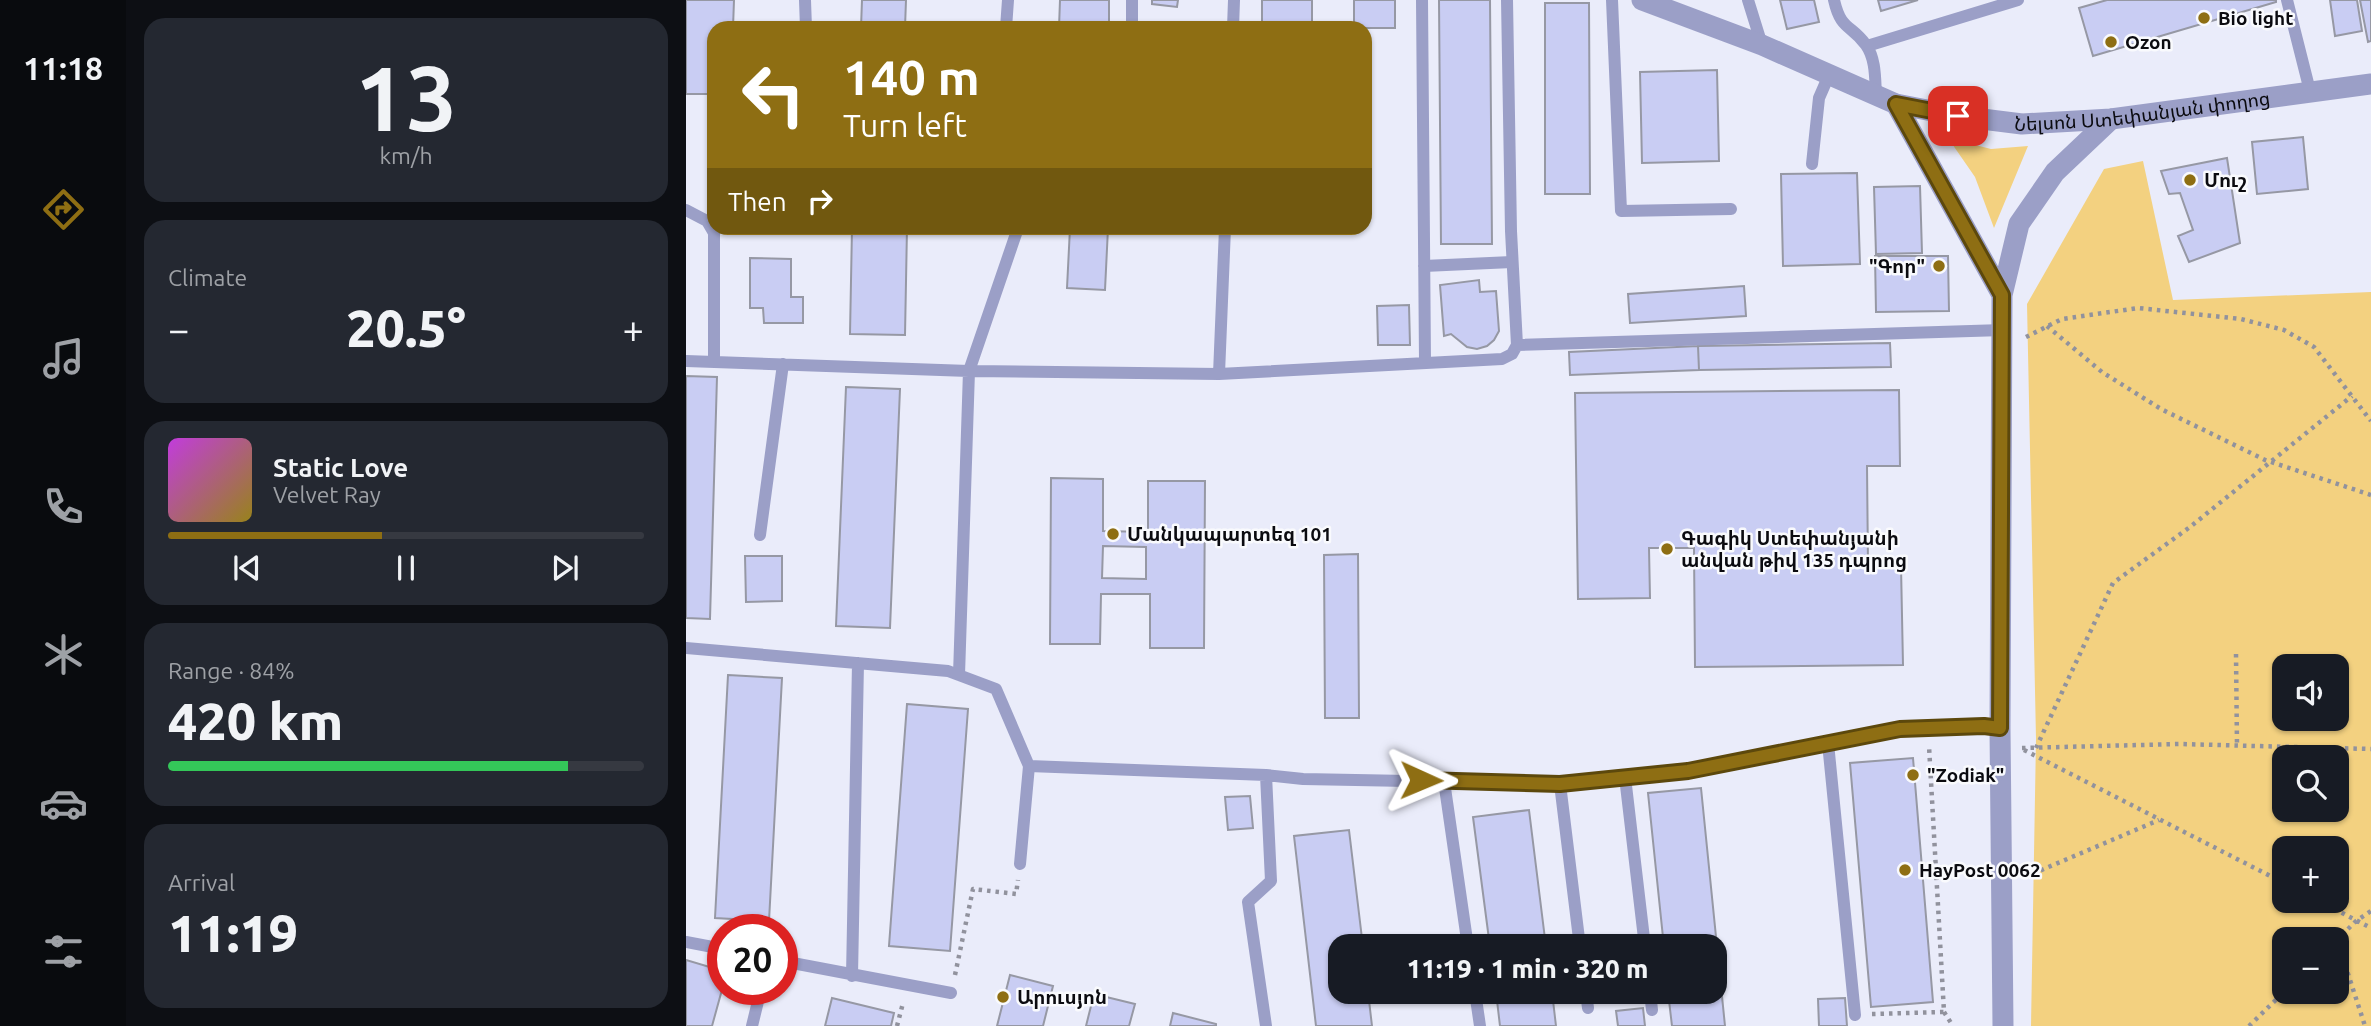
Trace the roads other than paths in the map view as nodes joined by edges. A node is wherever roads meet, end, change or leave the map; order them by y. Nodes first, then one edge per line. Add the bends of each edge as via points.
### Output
1 (805, 0) edge
2 (1008, 0) edge
3 (1132, 0) edge
4 (1234, 0) edge
5 (1422, 0) edge
6 (1507, 0) edge
7 (1612, 0) edge
8 (1642, 0) edge
9 (1748, 0) edge
10 (1834, 0) edge
11 (2018, 0) edge
12 (2287, 0) edge
13 (806, 21) edge
14 (1006, 21) edge
15 (1132, 21) edge
16 (1233, 21) edge
17 (1762, 45) junction
18 (1867, 46) junction
19 (1829, 75) junction
20 (2371, 84) edge
21 (2310, 91) junction
22 (1876, 95) junction
23 (1896, 104) junction
24 (2111, 119) junction
25 (1812, 164) dead end
26 (1731, 209) dead end
27 (686, 210) edge
28 (707, 221) edge
29 (714, 235) edge
30 (1016, 235) edge
31 (1224, 235) edge
32 (1512, 262) junction
33 (1424, 266) junction
34 (2002, 295) junction
35 (2011, 335) junction
36 (1517, 345) junction
37 (686, 361) edge
38 (714, 361) junction
39 (1425, 361) junction
40 (783, 364) junction
41 (969, 371) junction
42 (1219, 374) junction
43 (760, 535) dead end
44 (686, 648) edge
45 (858, 663) junction
46 (959, 674) junction
47 (2000, 728) junction
48 (1828, 743) junction
49 (1029, 766) junction
50 (1265, 775) junction
51 (1625, 777) junction
52 (1444, 780) junction
53 (1560, 784) junction
54 (1020, 864) road end
55 (1466, 934) edge
56 (1578, 934) edge
57 (1643, 934) edge
58 (686, 942) edge
59 (707, 946) edge
60 (798, 964) edge
61 (852, 976) junction
62 (951, 993) road end
63 (1477, 1004) edge
64 (1588, 1004) edge
65 (1651, 1004) edge
66 (757, 1005) edge
67 (1588, 1008) dead end
68 (1652, 1010) dead end
69 (1855, 1015) road end
70 (752, 1026) edge
71 (1266, 1026) edge
72 (1480, 1026) edge
73 (2003, 1026) edge

1 - 13 lane
2 - 14 lane
3 - 15 lane
4 - 16 lane
5 - 33 lane
6 - 32 lane
7 - 26 lane via 1621,211
8 - 17 street, Նելսոն Ստեփանյան փողոց
9 - 17 lane
10 - 18 lane via 1839,19
11 - 18 lane
12 - 21 lane
17 - 19 street, Նելսոն Ստեփանյան փողոց
18 - 22 lane
19 - 22 street, Նելսոն Ստեփանյան փողոց
19 - 25 lane via 1819,98
20 - 21 street, Նելսոն Ստեփանյան փողոց
21 - 24 street, Նելսոն Ստեփանյան փողոց
22 - 23 street, Նելսոն Ստեփանյան փողոց
23 - 24 street, Նելսոն Ստեփանյան փողոց via 2022,124
23 - 34 street
24 - 34 street via 2055,172 2019,224
27 - 28 lane
29 - 38 lane
30 - 41 lane
31 - 42 lane
32 - 33 lane
32 - 36 lane
33 - 39 lane
34 - 35 street
35 - 36 lane
35 - 47 street
36 - 39 lane via 1502,359
37 - 38 lane
38 - 40 lane
39 - 42 lane
40 - 41 lane
40 - 43 lane
41 - 42 lane
41 - 46 lane
44 - 45 lane
45 - 46 lane
45 - 61 lane
46 - 49 lane via 996,689
47 - 48 lane via 1900,729
47 - 73 street
48 - 51 lane via 1688,771
48 - 69 lane
49 - 50 lane
49 - 54 lane
50 - 52 lane
50 - 71 lane via 1271,881 1248,902
51 - 53 lane
51 - 57 lane
52 - 53 lane
52 - 55 lane
53 - 56 lane
58 - 59 lane
60 - 61 lane
61 - 62 lane
63 - 72 lane
64 - 67 lane
65 - 68 lane
66 - 70 lane

